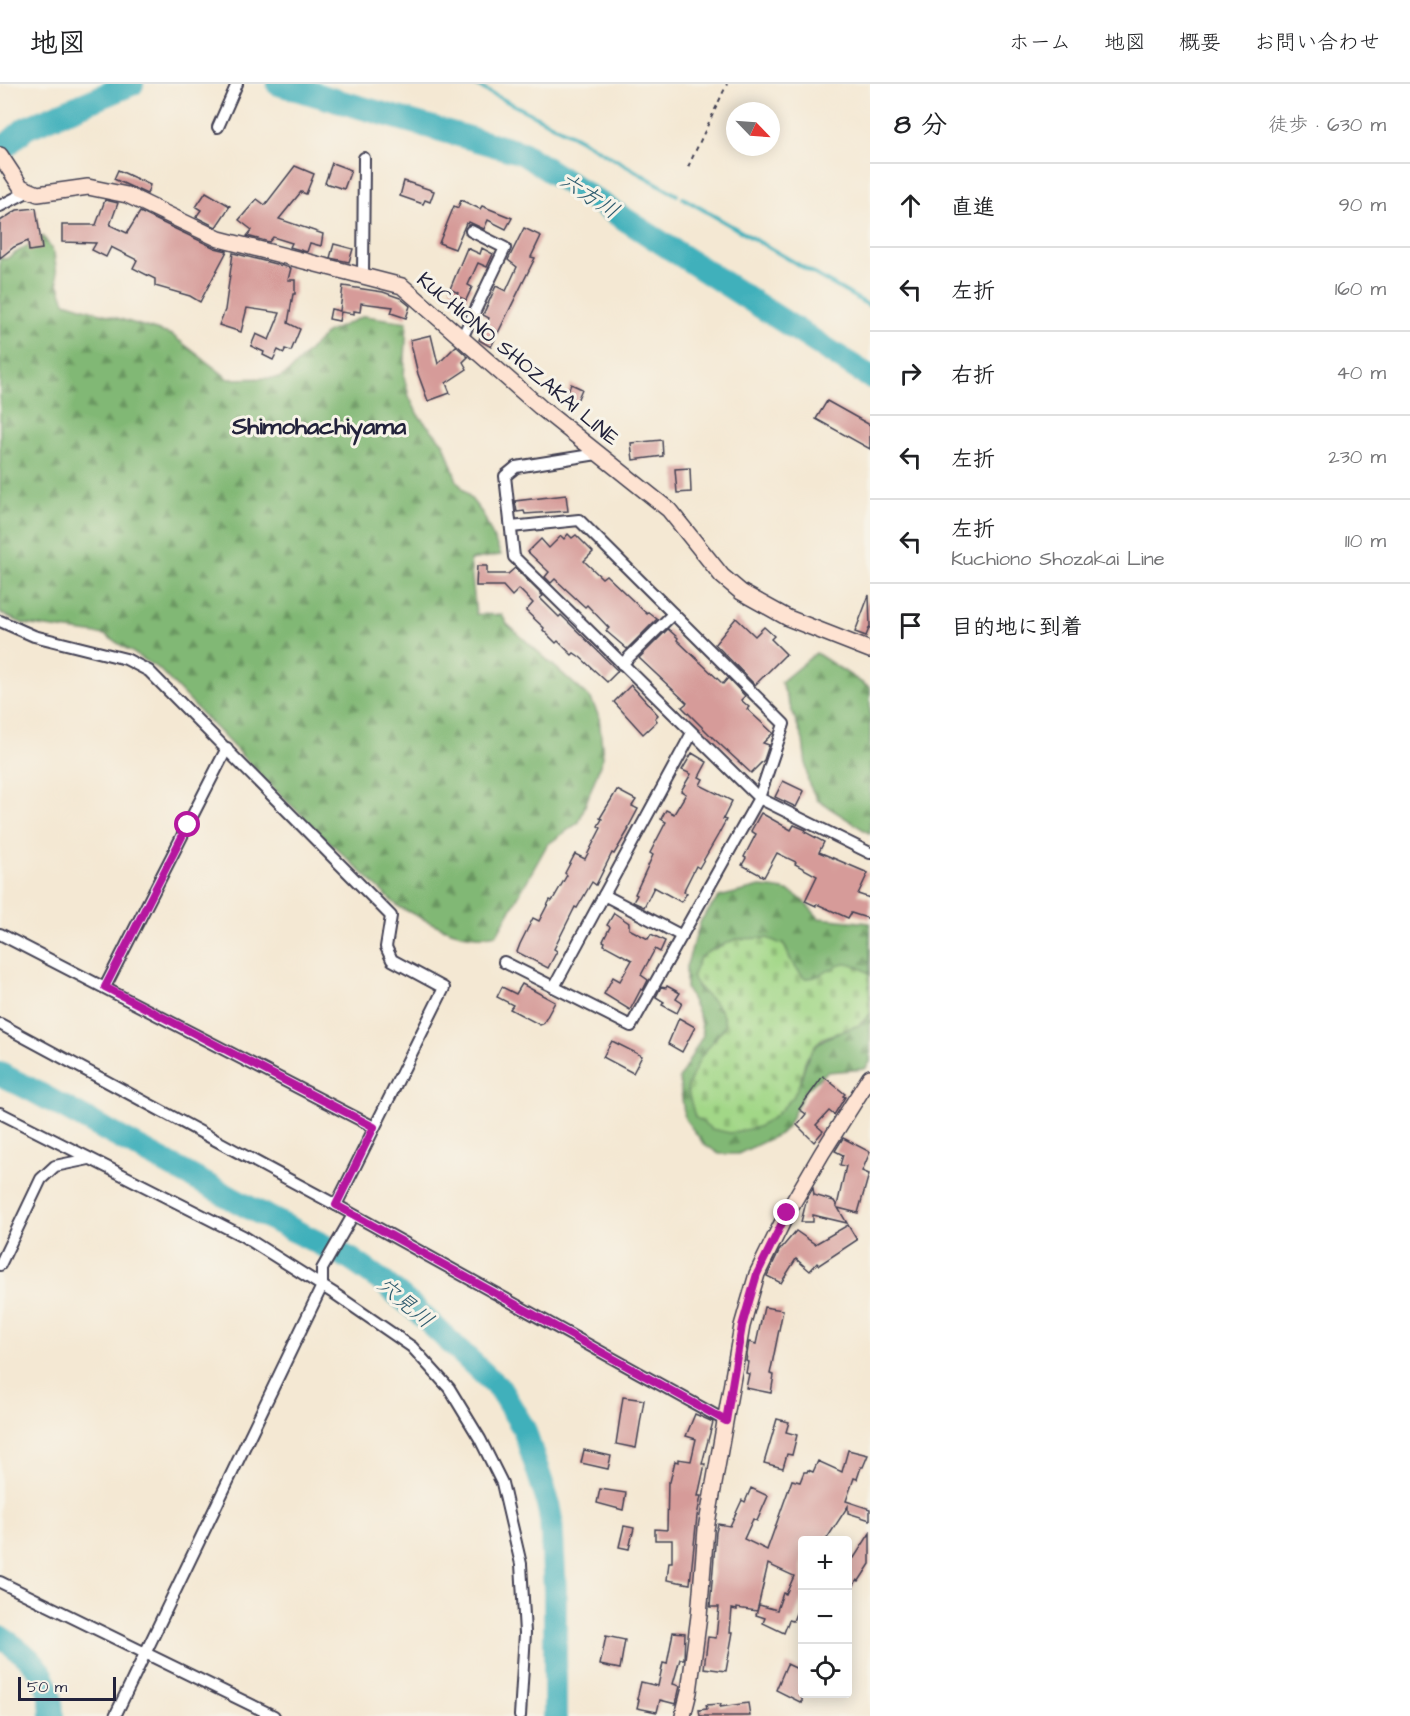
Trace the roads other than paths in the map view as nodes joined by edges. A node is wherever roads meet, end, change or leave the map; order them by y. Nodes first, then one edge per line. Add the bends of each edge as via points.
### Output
1 (237, 84) edge
2 (218, 127) dead end
3 (0, 155) edge
4 (364, 158) dead end
5 (25, 189) junction
6 (0, 206) edge
7 (471, 231) dead end
8 (363, 276) junction
9 (462, 338) junction
10 (597, 454) junction
11 (511, 527) junction
12 (673, 614) junction
13 (0, 621) edge
14 (870, 650) edge
15 (622, 664) junction
16 (692, 733) junction
17 (227, 748) junction
18 (759, 798) junction
19 (870, 853) edge
20 (604, 895) junction
21 (0, 934) edge
22 (682, 936) junction
23 (504, 962) dead end
24 (105, 987) junction
25 (554, 987) junction
26 (0, 1024) edge
27 (870, 1077) edge
28 (0, 1113) edge
29 (374, 1127) junction
30 (89, 1160) junction
31 (336, 1205) junction
32 (353, 1215) junction
33 (0, 1265) edge
34 (322, 1286) junction
35 (726, 1421) junction
36 (0, 1582) edge
37 (145, 1653) junction
38 (115, 1716) edge
39 (274, 1716) edge
40 (520, 1716) edge
41 (683, 1716) edge

1 - 2 street
3 - 5 main road
4 - 8 street
5 - 6 street
5 - 8 main road, KUCHIONO SHOZAKAI LINE via 48,194 88,187 127,195 219,239
7 - 9 street via 505,248
8 - 9 main road, KUCHIONO SHOZAKAI LINE via 402,286
9 - 10 main road, KUCHIONO SHOZAKAI LINE
10 - 11 street via 516,467 505,476
10 - 14 main road, KUCHIONO SHOZAKAI LINE via 669,510 722,576 741,592 788,618
11 - 12 street via 579,520
11 - 15 street via 514,557
12 - 15 street
12 - 18 street via 784,724
13 - 17 street via 34,636 126,659 149,671
15 - 16 street
16 - 18 street
16 - 20 street
17 - 24 street
17 - 29 street via 391,916 386,947 392,960 444,988
18 - 19 street
18 - 22 street
20 - 22 street
20 - 25 street
21 - 24 street
22 - 25 street via 631,1026
23 - 25 street
24 - 29 street
26 - 31 street
27 - 35 main road via 787,1213 757,1274 742,1326
28 - 30 street
29 - 31 street
30 - 33 street via 55,1166 41,1179
30 - 34 street via 243,1236
31 - 32 street
32 - 34 street via 322,1269
32 - 35 street
34 - 37 street
34 - 40 street via 412,1347 449,1388 502,1484 521,1564 525,1634
35 - 41 main road via 706,1529 699,1616
36 - 37 street
37 - 38 street
37 - 39 street

